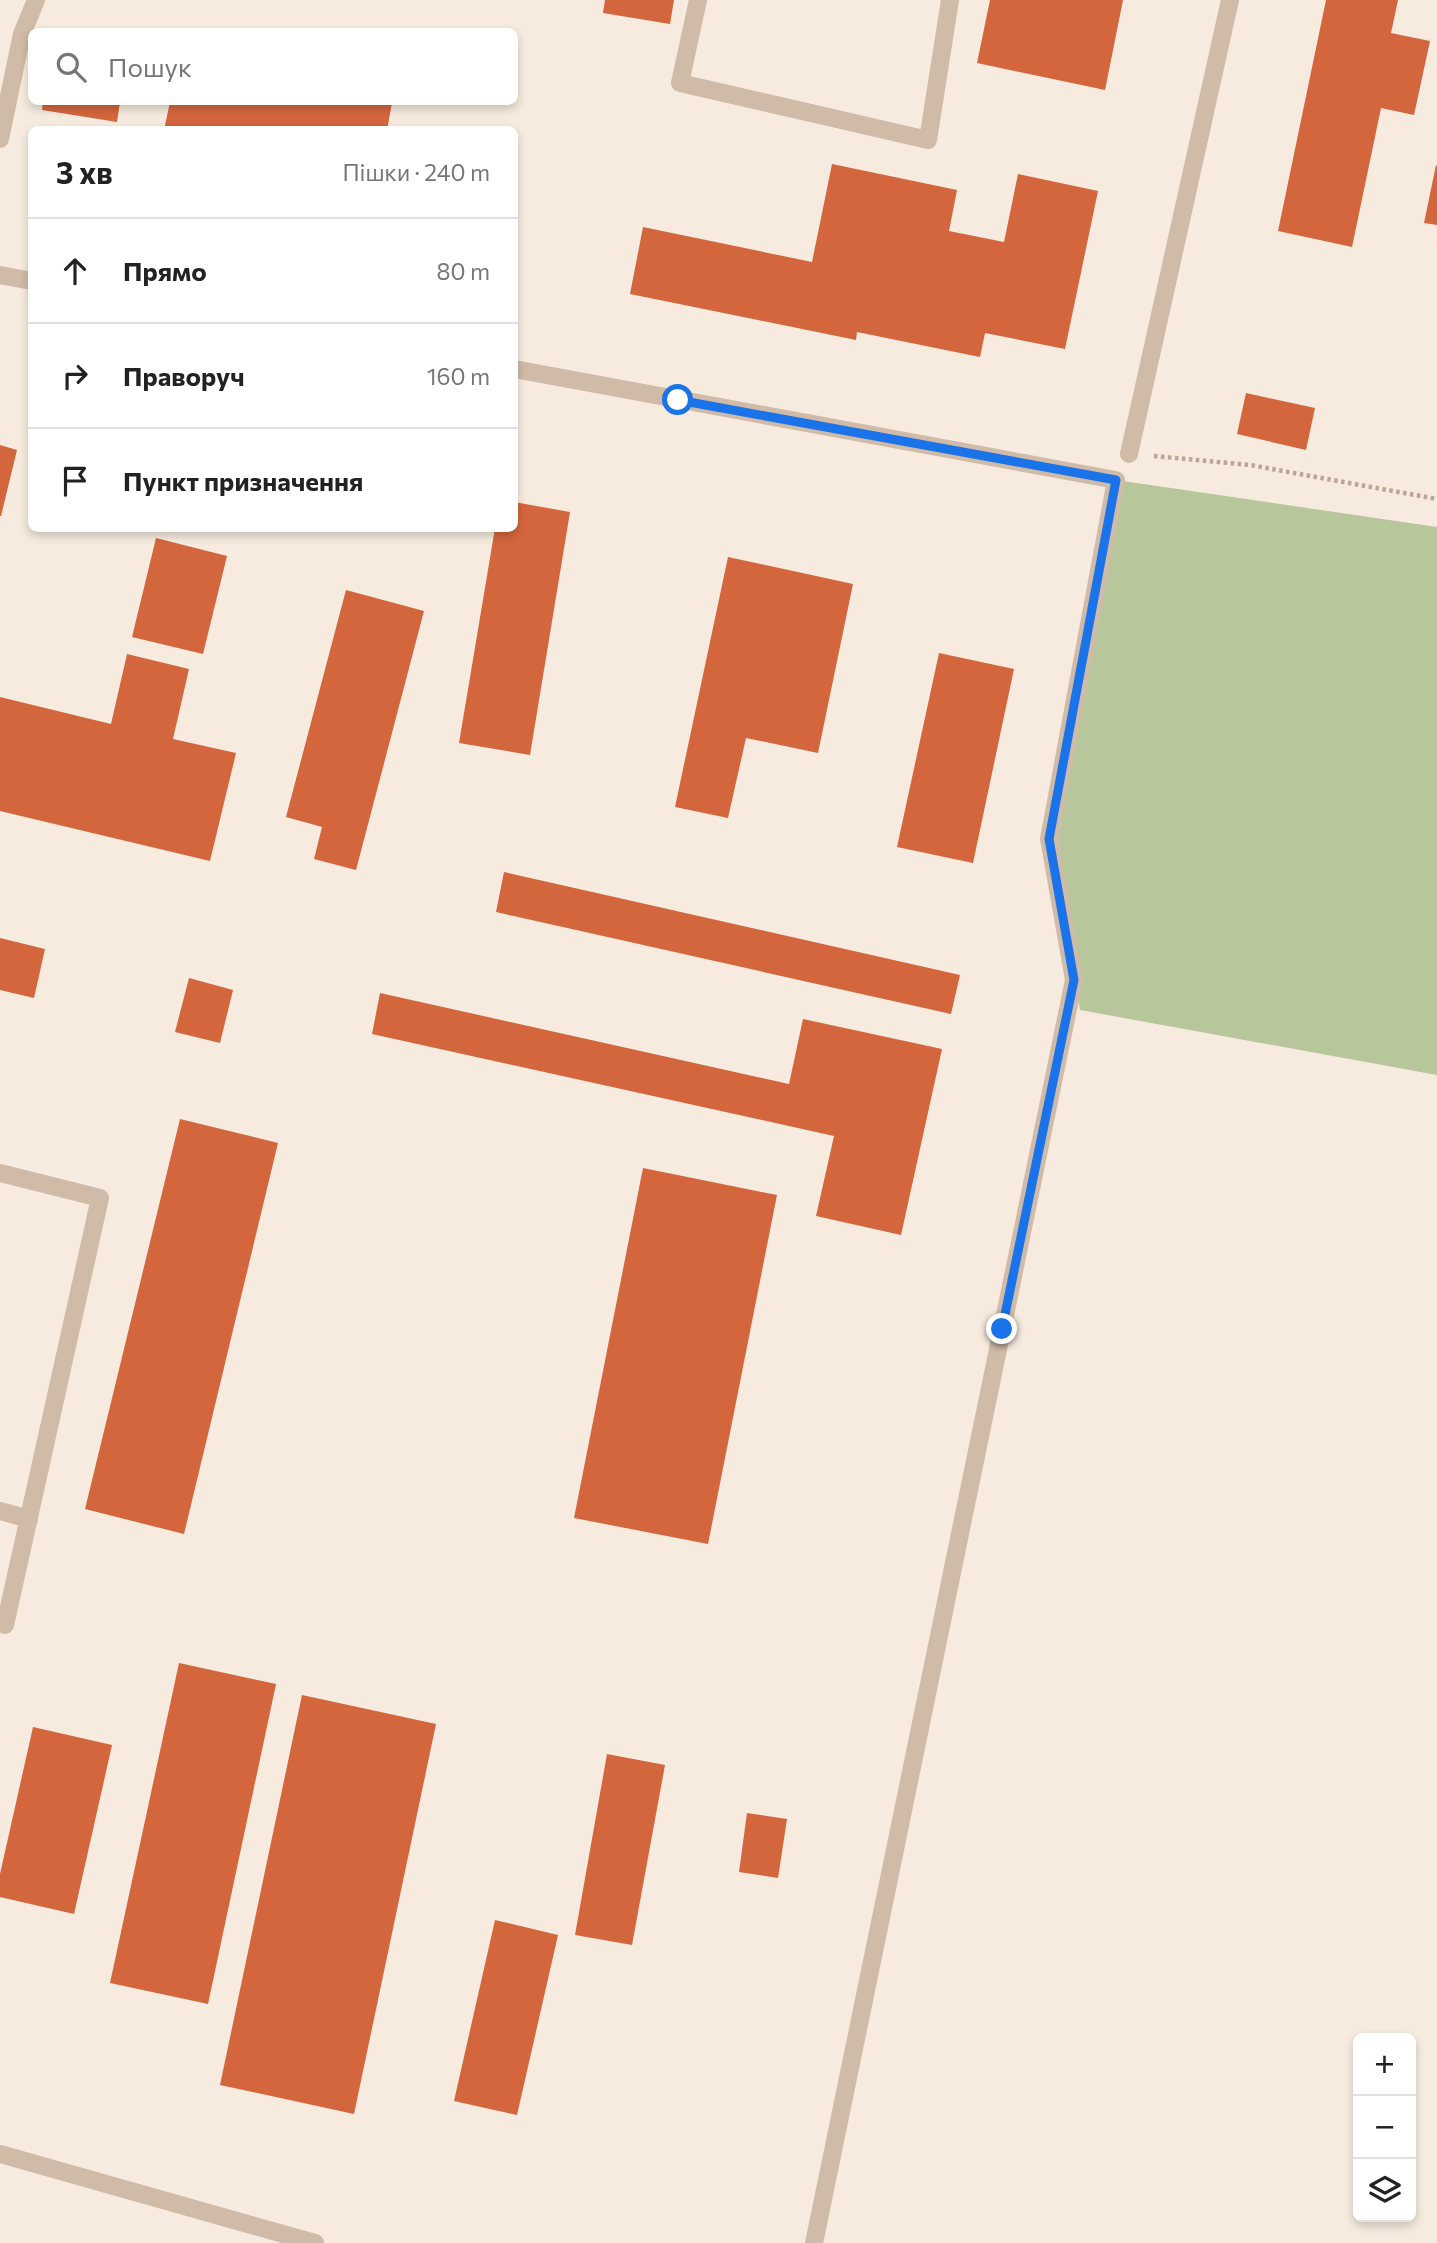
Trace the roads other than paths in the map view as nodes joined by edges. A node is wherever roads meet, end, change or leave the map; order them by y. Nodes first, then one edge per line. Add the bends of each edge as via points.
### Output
1 (36, 0) edge
2 (698, 0) edge
3 (950, 0) edge
4 (1230, 0) edge
5 (0, 139) edge
6 (0, 275) edge
7 (28, 280) edge
8 (518, 370) edge
9 (1129, 454) road end
10 (0, 1173) edge
11 (0, 1511) edge
12 (29, 1519) junction
13 (5, 1625) dead end
14 (0, 2154) edge
15 (314, 2243) edge
16 (814, 2243) edge

1 - 5 lane via 22,34
2 - 3 lane via 680,83 928,140
4 - 9 lane
6 - 7 lane
8 - 16 lane via 1116,480 1049,839 1074,980
10 - 12 lane via 100,1198
11 - 12 lane
12 - 13 lane
14 - 15 lane

